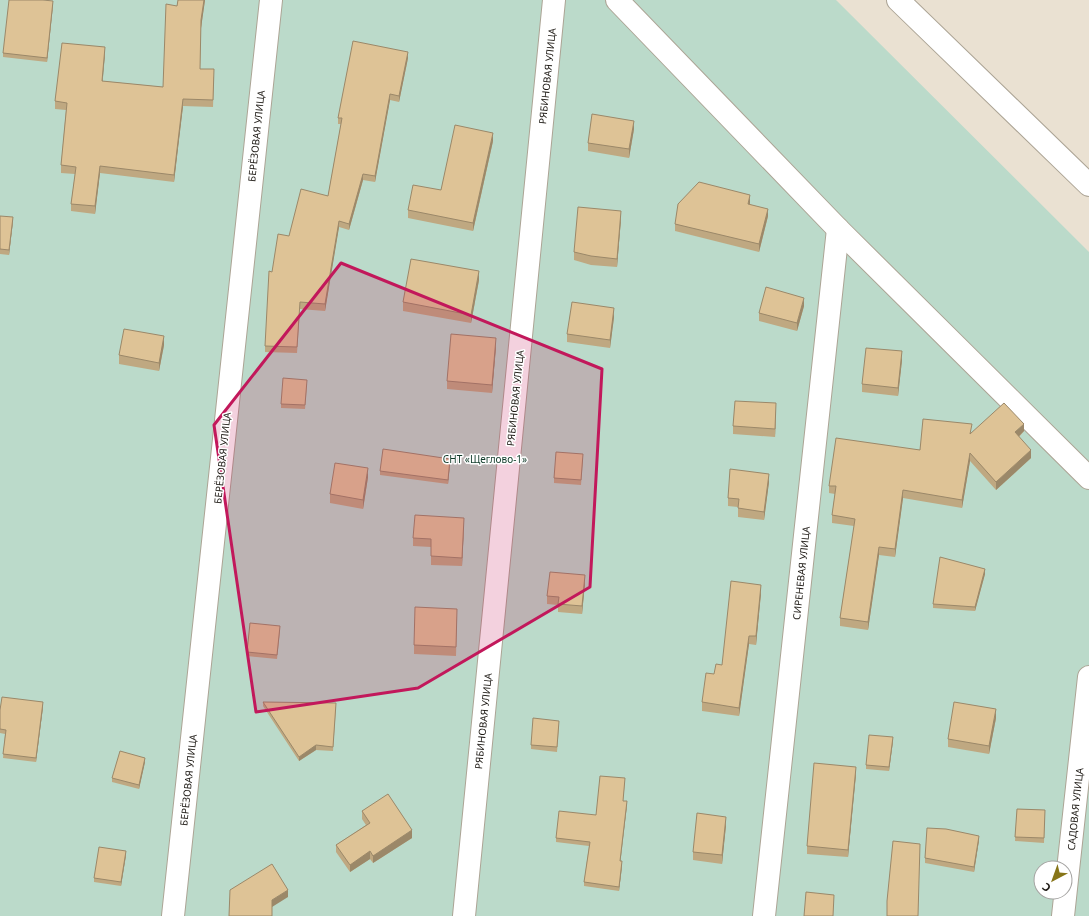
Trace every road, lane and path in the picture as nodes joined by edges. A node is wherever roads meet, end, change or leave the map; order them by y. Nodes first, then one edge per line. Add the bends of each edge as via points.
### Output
1 (271, 0) edge
2 (554, 0) edge
3 (617, 0) edge
4 (898, 0) edge
5 (1089, 185) edge
6 (838, 230) junction
7 (1089, 478) edge
8 (1089, 677) edge
9 (173, 916) edge
10 (464, 916) edge
11 (764, 916) edge
12 (1063, 916) edge

1 - 9 street, БЕРЁЗОВАЯ УЛИЦА
2 - 10 street, РЯБИНОВАЯ УЛИЦА
3 - 6 street
4 - 5 street
6 - 7 street
6 - 11 street, СИРЕНЕВАЯ УЛИЦА
8 - 12 street, САДОВАЯ УЛИЦА

